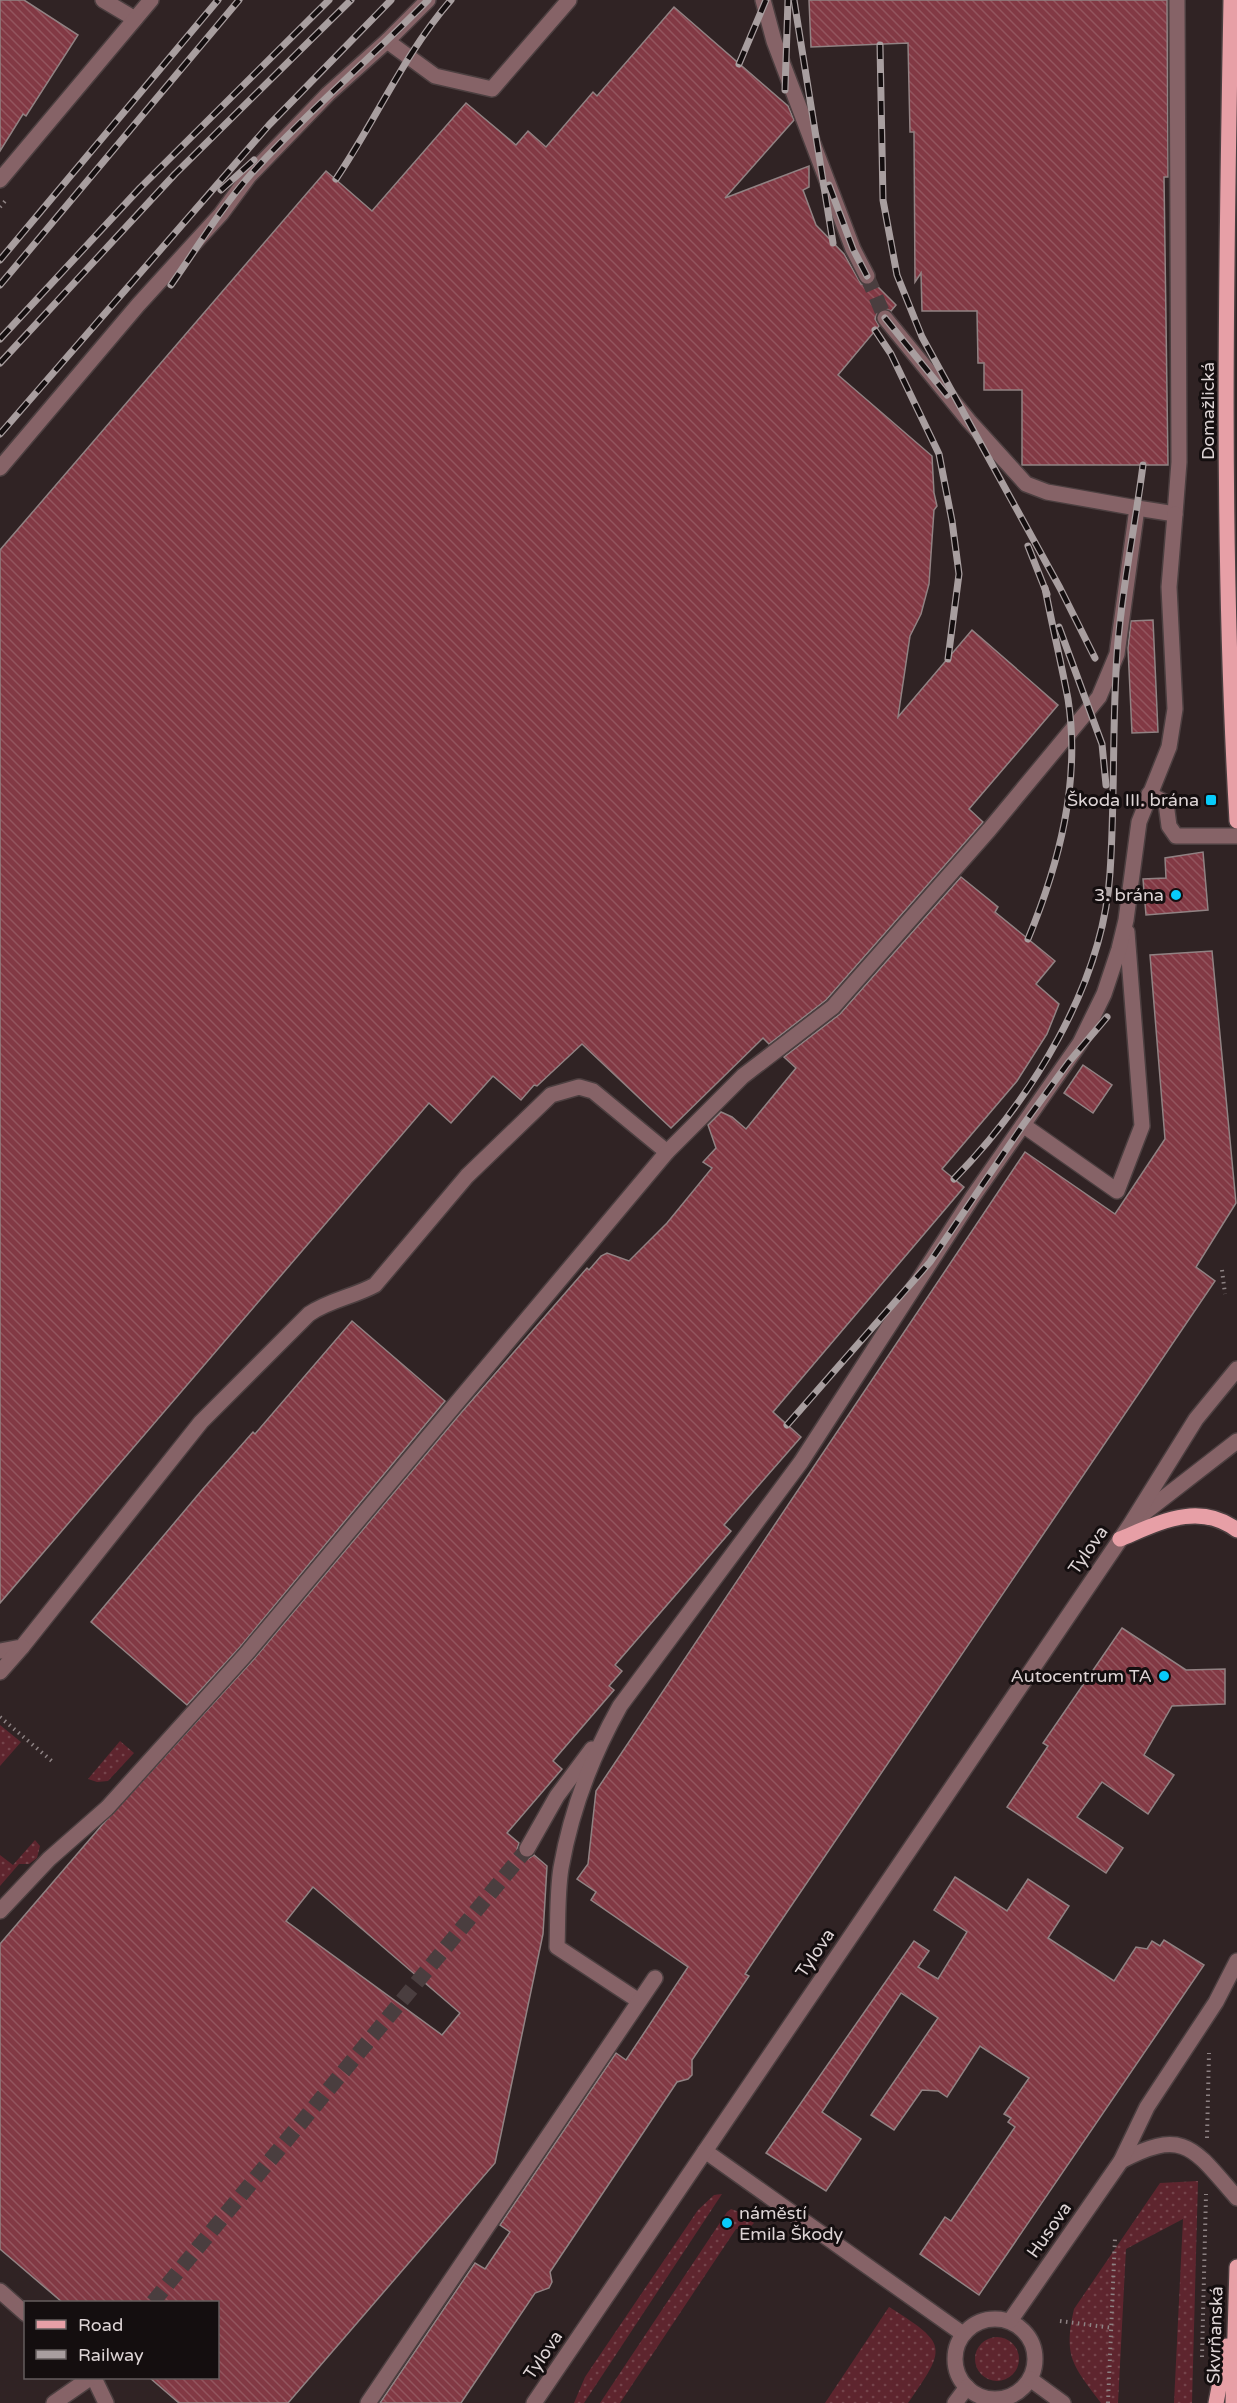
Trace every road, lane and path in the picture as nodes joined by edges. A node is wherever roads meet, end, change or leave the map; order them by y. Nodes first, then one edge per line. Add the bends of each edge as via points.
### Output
1 (103, 0) edge
2 (151, 0) edge
3 (428, 0) edge
4 (569, 0) edge
5 (764, 0) edge
6 (1177, 0) edge
7 (1231, 0) edge
8 (135, 19) junction
9 (387, 41) junction
10 (0, 180) edge
11 (867, 276) tunnel mouth
12 (885, 318) tunnel mouth
13 (0, 468) edge
14 (1137, 508) junction
15 (1175, 514) junction
16 (1149, 794) junction
17 (1237, 821) edge
18 (1237, 836) edge
19 (1126, 920) junction
20 (1023, 1125) junction
21 (667, 1152) junction
22 (1222, 1270) dead end
23 (1226, 1294) dead end
24 (1237, 1369) edge
25 (1237, 1441) edge
26 (1130, 1525) junction
27 (1237, 1530) edge
28 (1120, 1539) junction
29 (22, 1647) junction
30 (0, 1651) edge
31 (0, 1672) edge
32 (0, 1717) edge
33 (605, 1733) junction
34 (53, 1762) dead end
35 (527, 1849) tunnel mouth
36 (0, 1911) edge
37 (1237, 1961) edge
38 (655, 1978) dead end
39 (639, 2001) junction
40 (1209, 2047) dead end
41 (705, 2151) junction
42 (1120, 2161) junction
43 (1206, 2163) junction
44 (1237, 2198) edge
45 (1115, 2238) dead end
46 (1237, 2267) edge
47 (0, 2291) edge
48 (1236, 2301) edge
49 (24, 2312) edge
50 (1010, 2321) junction
51 (1060, 2321) dead end
52 (1113, 2328) junction
53 (963, 2334) junction
54 (1201, 2369) dead end
55 (90, 2379) edge
56 (93, 2379) edge
57 (1030, 2379) junction
58 (967, 2387) junction
59 (54, 2403) edge
60 (106, 2403) edge
61 (368, 2403) edge
62 (534, 2403) edge
63 (955, 2403) edge
64 (1063, 2403) edge
65 (1108, 2403) edge
66 (1216, 2403) edge
67 (1233, 2403) edge

1 - 8 street
2 - 8 street
3 - 9 street
4 - 9 street via 492,89 435,76
5 - 11 street via 774,40 853,249
6 - 15 street via 1179,462
7 - 17 main road, Domažlická via 1227,538
8 - 10 street
9 - 13 street via 328,94 256,168 221,214 138,304
12 - 14 street via 1026,484 1047,492
14 - 15 street
14 - 21 street via 1117,654 1099,697 989,831 833,1007 743,1076
15 - 16 street via 1169,587 1175,709 1169,747
16 - 18 street via 1166,803 1169,826 1176,836
16 - 19 street via 1139,822
19 - 20 street via 1113,969 1084,1036
19 - 20 street via 1142,1126 1117,1191
20 - 33 street via 801,1462 620,1706
21 - 29 street via 593,1091 579,1087 551,1095 467,1176 375,1285 325,1303 309,1314 201,1422
21 - 36 street via 247,1653 107,1808 49,1859
22 - 23 path
24 - 26 street, Tylova via 1196,1419
25 - 26 street, Tylova
26 - 28 street, Tylova
27 - 28 main road via 1211,1516 1191,1514 1170,1518
28 - 41 street, Tylova
29 - 30 street
29 - 31 street
32 - 34 path
33 - 35 street via 557,1796
33 - 39 street via 574,1809 563,1859 556,1947
37 - 42 street, Husova via 1216,2002 1144,2113
38 - 39 street
39 - 61 street
40 - 43 path
41 - 53 street
41 - 62 street, Tylova
42 - 43 street via 1148,2147 1172,2143 1195,2152
42 - 50 street, Husova
43 - 44 street
43 - 54 path
45 - 52 path
46 - 48 main road, Skvrňanská
47 - 49 street
48 - 66 main road
48 - 67 main road, Skvrňanská
50 - 53 street via 985,2319
50 - 57 street via 1022,2328 1033,2345 1035,2366
51 - 52 path
52 - 65 path
53 - 58 street via 955,2355 956,2367
55 - 59 street
56 - 60 street
57 - 58 street via 1012,2395 1000,2399 982,2396
57 - 64 street
58 - 63 street

